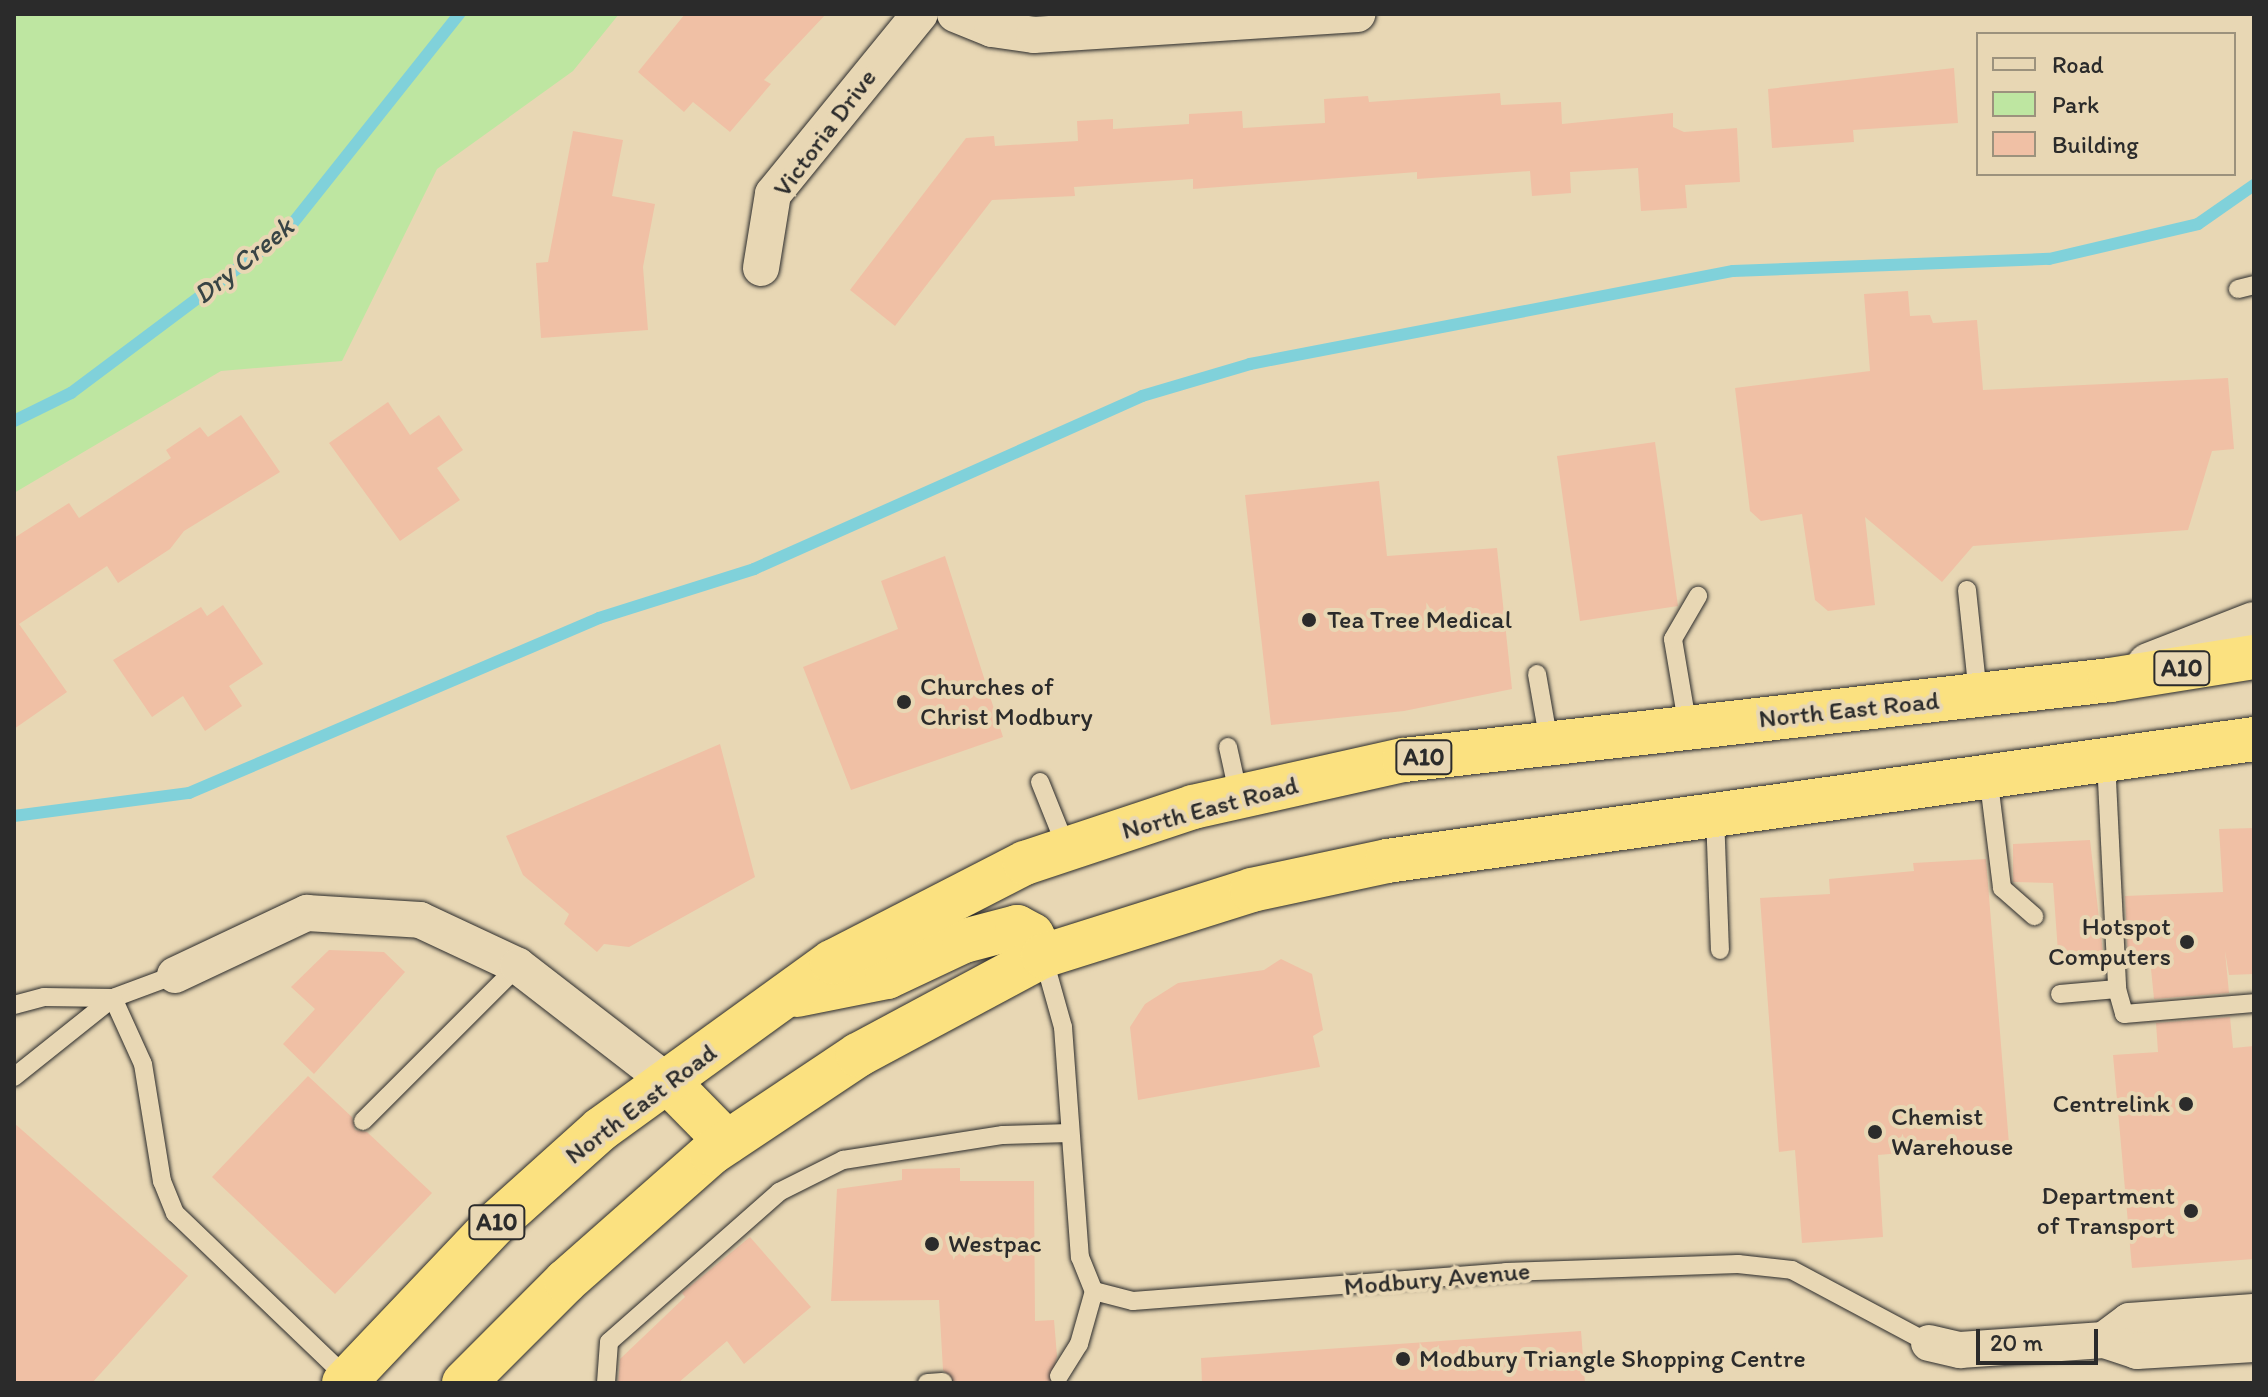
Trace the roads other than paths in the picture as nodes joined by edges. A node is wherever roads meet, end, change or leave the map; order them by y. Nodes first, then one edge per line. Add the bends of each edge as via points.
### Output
1 (920, 14) edge
2 (955, 14) edge
3 (1357, 14) edge
4 (761, 268) dead end
5 (1967, 590) dead end
6 (1698, 596) dead end
7 (2254, 624) edge
8 (2254, 657) edge
9 (1537, 674) dead end
10 (2110, 680) junction
11 (1978, 695) junction
12 (1688, 728) junction
13 (2253, 741) edge
14 (1549, 743) junction
15 (1228, 747) dead end
16 (2106, 760) junction
17 (1988, 775) junction
18 (1040, 782) dead end
19 (1239, 797) junction
20 (1715, 815) junction
21 (1067, 849) junction
22 (2034, 916) dead end
23 (1720, 950) dead end
24 (1043, 956) junction
25 (518, 966) junction
26 (175, 975) joint
27 (2117, 989) junction
28 (2060, 994) dead end
29 (783, 997) junction
30 (113, 998) junction
31 (2254, 1003) edge
32 (14, 1005) edge
33 (14, 1077) edge
34 (668, 1082) junction
35 (363, 1121) dead end
36 (1070, 1133) junction
37 (727, 1142) junction
38 (1094, 1291) junction
39 (2254, 1312) edge
40 (2104, 1340) junction
41 (1929, 1343) joint
42 (2254, 1344) edge
43 (1059, 1376) dead end
44 (478, 1378) edge
45 (346, 1381) edge
46 (943, 1382) edge
47 (606, 1383) edge
48 (927, 1383) edge

1 - 4 street, Victoria Drive via 773,194
2 - 3 street via 992,29 1034,35
5 - 11 lane
6 - 12 lane via 1673,639
7 - 10 main road
8 - 10 highway, North East Road / A10
9 - 14 lane
10 - 11 highway, North East Road / A10
11 - 12 highway, North East Road / A10
12 - 14 highway, North East Road / A10
13 - 16 highway
14 - 19 highway, North East Road / A10 via 1404,760
15 - 19 lane
16 - 17 highway
16 - 27 lane
17 - 20 highway
17 - 22 lane via 2002,888
18 - 21 lane
19 - 21 highway, North East Road / A10
20 - 23 lane
20 - 24 highway via 1333,871
21 - 29 highway, North East Road / A10 via 922,912 832,962
24 - 29 highway via 1032,935 1017,927 964,941 887,977
24 - 36 lane via 1063,1027
24 - 37 highway via 858,1055
25 - 26 street via 420,920 307,913
25 - 34 street
25 - 35 lane
26 - 30 lane
27 - 28 lane
27 - 31 lane via 2124,1014
29 - 34 highway, North East Road / A10
30 - 32 lane via 44,997
30 - 33 lane
30 - 45 lane via 143,1064 162,1181 175,1213
34 - 37 highway
34 - 45 highway, North East Road / A10 via 601,1129 495,1224
36 - 38 lane via 1080,1257
36 - 47 lane via 1003,1135 904,1156 843,1160 779,1192 609,1342
37 - 44 highway via 566,1281
38 - 41 lane, Modbury Avenue via 1133,1301 1506,1272 1738,1264 1792,1270
38 - 43 lane via 1079,1344
39 - 40 street, Modbury Avenue via 2129,1321
40 - 41 street, Modbury Avenue via 1960,1350
40 - 42 street, Modbury Avenue via 2137,1351
46 - 48 lane

